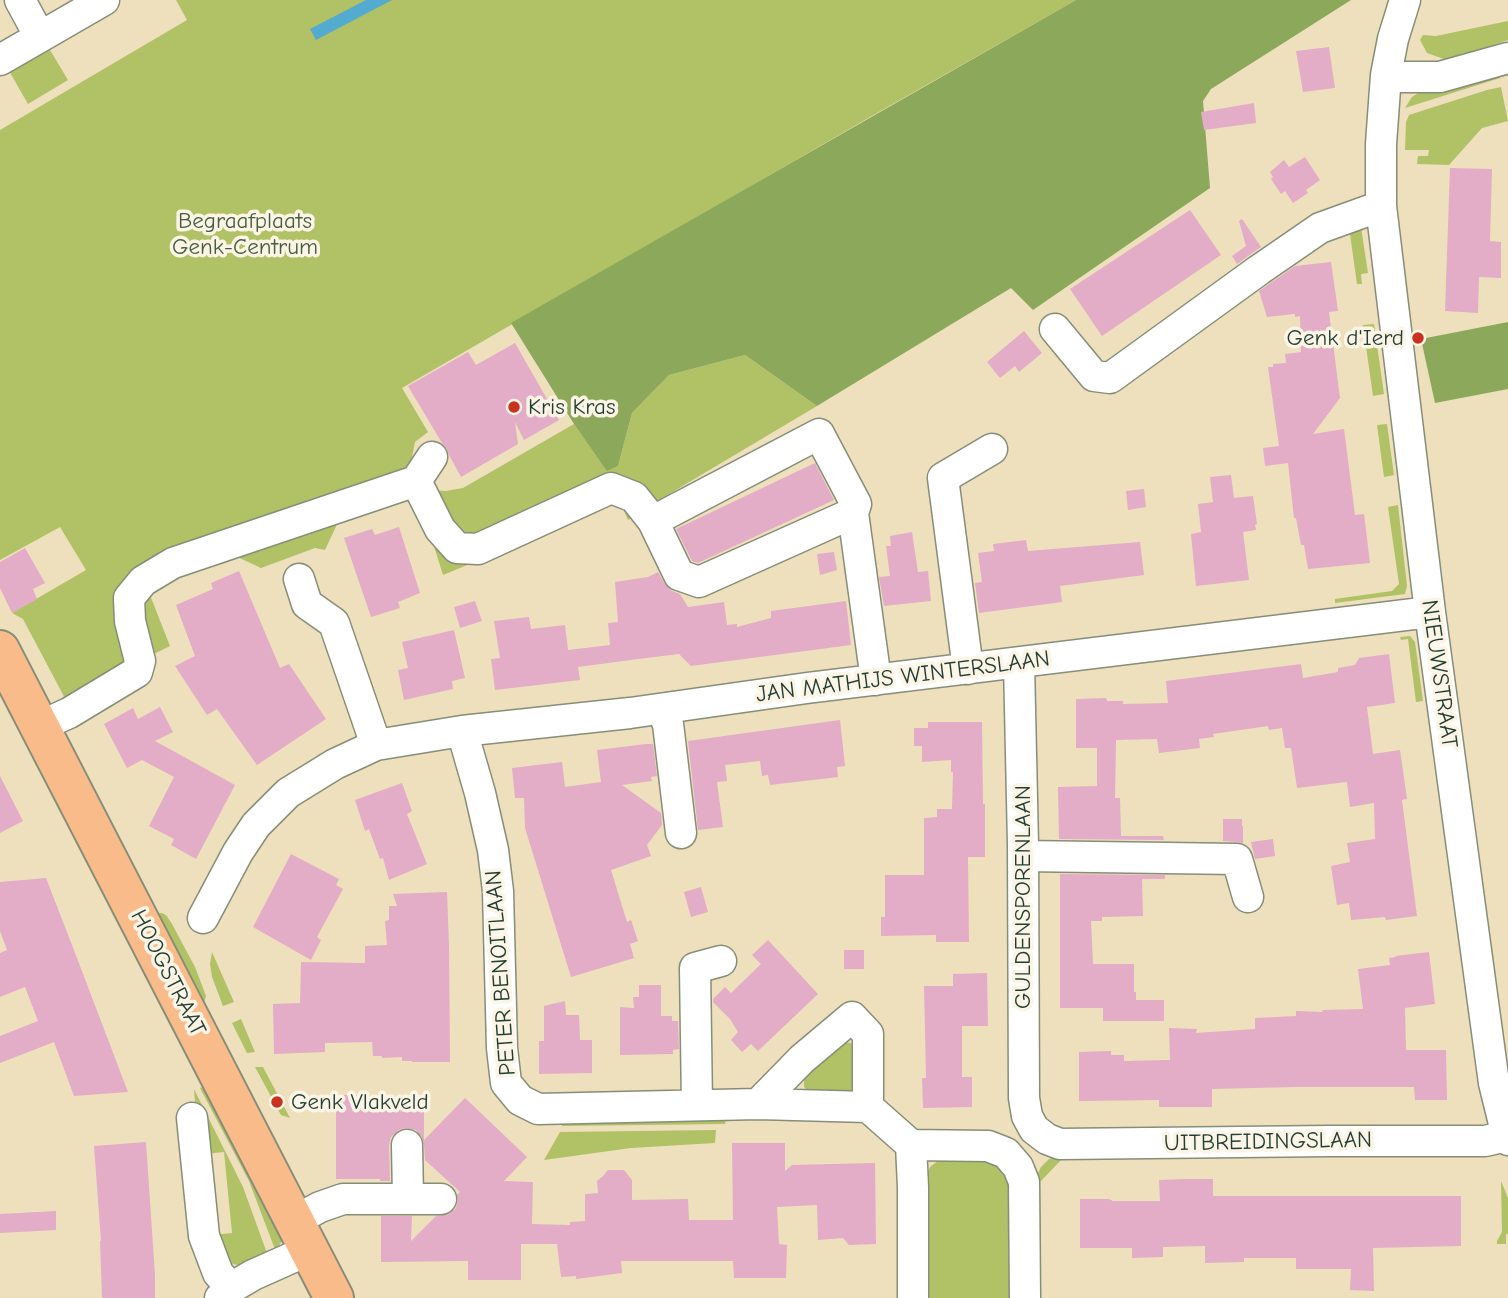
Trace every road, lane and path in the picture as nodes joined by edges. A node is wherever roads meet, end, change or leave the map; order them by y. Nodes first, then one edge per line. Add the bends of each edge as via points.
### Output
1 (20, 0) edge
2 (104, 0) edge
3 (1405, 0) edge
4 (40, 37) junction
5 (1508, 58) edge
6 (0, 60) edge
7 (1386, 75) junction
8 (1381, 206) junction
9 (1055, 329) dead end
10 (992, 449) dead end
11 (853, 513) junction
12 (653, 521) junction
13 (299, 579) dead end
14 (1430, 612) junction
15 (0, 650) edge
16 (1019, 663) junction
17 (968, 669) junction
18 (876, 680) junction
19 (660, 709) junction
20 (40, 726) junction
21 (462, 731) junction
22 (376, 745) junction
23 (681, 833) dead end
24 (1023, 856) junction
25 (1248, 897) dead end
26 (203, 918) dead end
27 (721, 961) dead end
28 (758, 1104) junction
29 (697, 1105) junction
30 (868, 1107) junction
31 (192, 1118) dead end
32 (1034, 1129) joint
33 (1507, 1138) edge
34 (407, 1144) dead end
35 (911, 1145) junction
36 (408, 1198) junction
37 (441, 1199) dead end
38 (301, 1236) junction
39 (225, 1293) edge
40 (334, 1298) edge
41 (913, 1298) edge
42 (1025, 1298) edge

1 - 4 street
2 - 4 street
3 - 7 street, NIEUWSTRAAT
4 - 6 street
5 - 7 street via 1440,77
7 - 8 street, NIEUWSTRAAT
8 - 9 street via 1320,228 1110,378 1094,376
8 - 14 street, NIEUWSTRAAT
10 - 17 street via 943,478
11 - 12 street via 699,582 679,575
11 - 12 street via 856,504 818,434
11 - 18 street
12 - 20 street via 635,497 611,488 478,549 457,548 440,529 424,469 254,537 173,563 143,581 129,598 140,661 137,672
13 - 22 street via 307,604 334,623
14 - 16 street, JAN MATHIJS WINTERSLAAN
14 - 33 street, NIEUWSTRAAT via 1494,1083
15 - 20 main road, HOOGSTRAAT
16 - 17 street, JAN MATHIJS WINTERSLAAN
16 - 24 street, GULDENSPORENLAAN
17 - 18 street, JAN MATHIJS WINTERSLAAN
18 - 19 street, JAN MATHIJS WINTERSLAAN
19 - 21 street, JAN MATHIJS WINTERSLAAN
19 - 23 street via 668,724
20 - 38 main road, HOOGSTRAAT
21 - 22 street, JAN MATHIJS WINTERSLAAN
21 - 29 street, PETER BENOITLAAN via 493,850 506,1083 520,1100 538,1109
22 - 26 street, JAN MATHIJS WINTERSLAAN via 288,793 256,825
24 - 25 street via 1237,859
24 - 32 street, GULDENSPORENLAAN via 1024,1098
27 - 29 street via 695,968
28 - 29 street, PETER BENOITLAAN
28 - 30 street, PETER BENOITLAAN
28 - 30 street via 852,1017 868,1034
30 - 35 street
31 - 39 street via 204,1236
32 - 33 street, UITBREIDINGSLAAN via 1060,1144
34 - 36 street
35 - 41 street
35 - 42 street via 988,1146 1006,1153 1018,1167 1024,1182
36 - 37 street
36 - 38 street via 343,1199 320,1207
38 - 39 street
38 - 40 main road, HOOGSTRAAT

